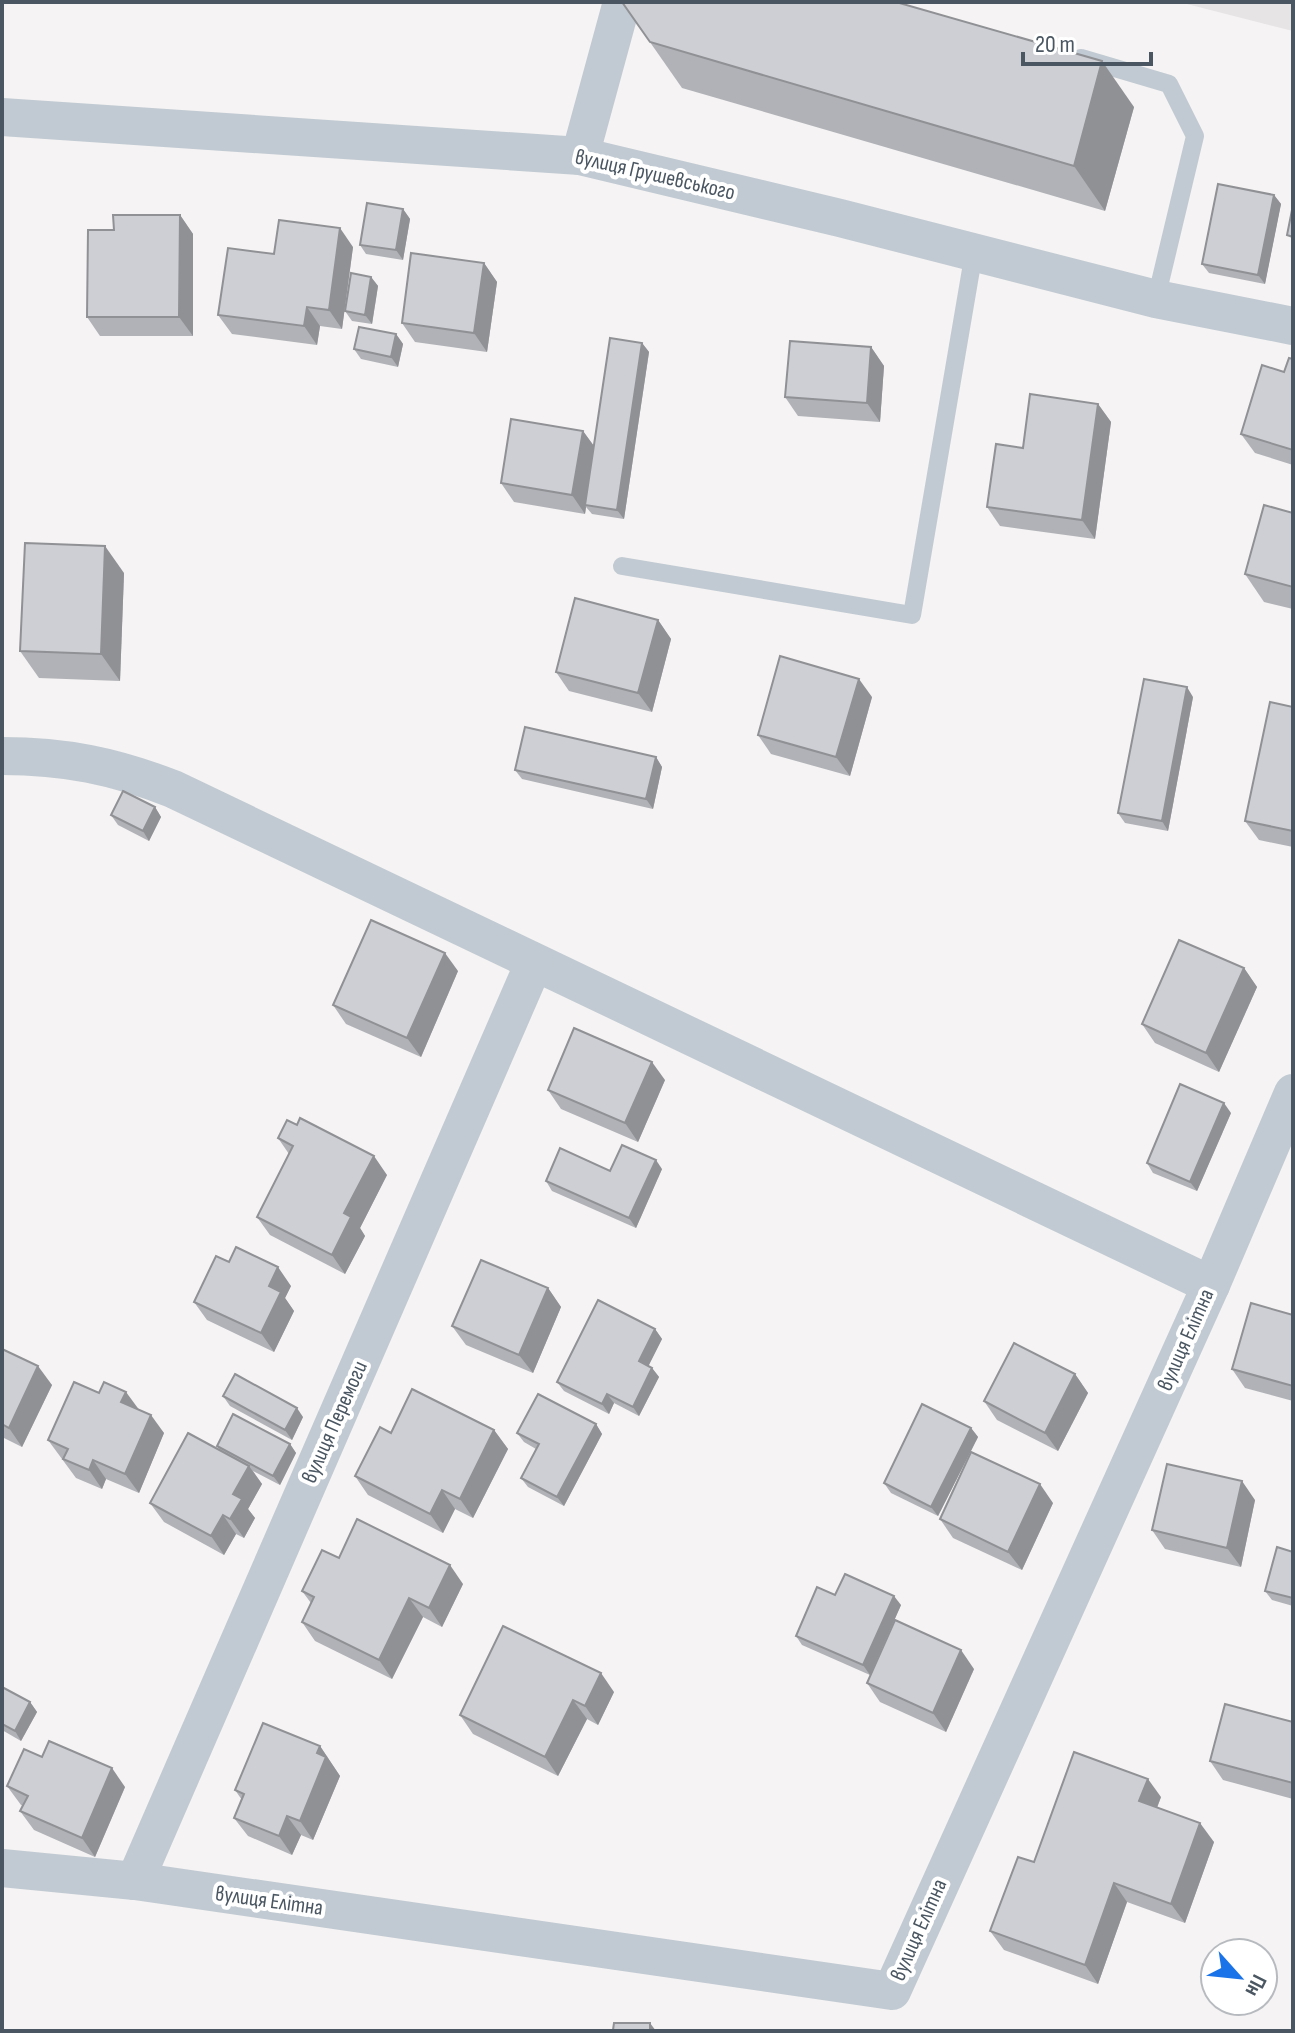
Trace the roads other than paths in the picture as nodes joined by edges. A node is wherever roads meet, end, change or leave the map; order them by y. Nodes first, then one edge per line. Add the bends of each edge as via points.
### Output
1 (622, 2) edge
2 (1065, 54) edge
3 (2, 117) edge
4 (580, 156) junction
5 (974, 252) junction
6 (1156, 299) junction
7 (1293, 326) edge
8 (622, 566) dead end
9 (2, 756) edge
10 (534, 963) junction
11 (1293, 1093) edge
12 (1211, 1285) junction
13 (2, 1868) edge
14 (135, 1881) junction

1 - 4 street
2 - 6 lane via 1169,84 1195,136
3 - 4 street, вулиця Грушевського
4 - 5 street, вулиця Грушевського
5 - 6 street, вулиця Грушевського
5 - 8 lane via 912,615
6 - 7 street, вулиця Грушевського
9 - 10 street via 83,761 130,772
10 - 12 street
10 - 14 street, вулиця Перемоги
11 - 12 street, вулиця Елітна
12 - 14 street, вулиця Елітна via 892,1991
13 - 14 street, вулиця Елітна

